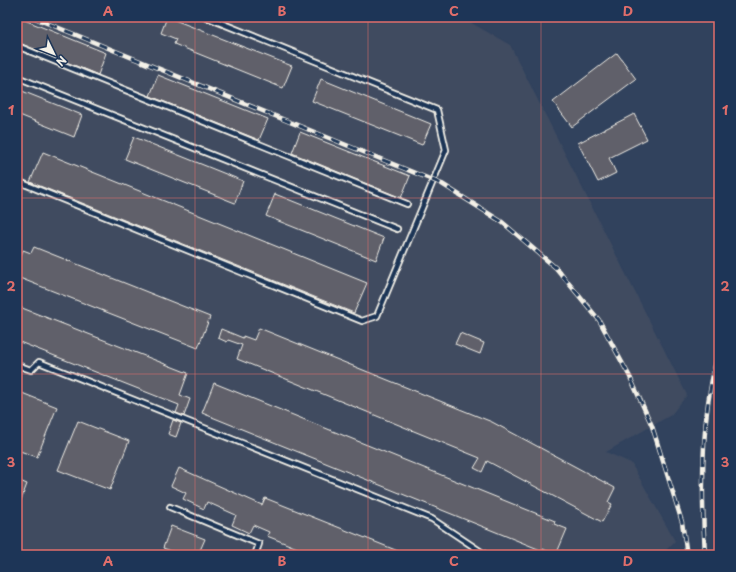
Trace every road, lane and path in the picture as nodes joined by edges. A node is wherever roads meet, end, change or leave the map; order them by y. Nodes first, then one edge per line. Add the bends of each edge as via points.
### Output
1 (206, 17) edge
2 (17, 46) edge
3 (17, 77) edge
4 (17, 182) edge
5 (407, 204) dead end
6 (397, 229) dead end
7 (17, 365) edge
8 (170, 507) dead end
9 (255, 555) edge
10 (486, 555) edge

1 - 4 lane via 437,110 446,150 377,316 362,321
2 - 5 lane
3 - 6 lane
7 - 10 lane via 31,370 39,362 432,519
8 - 9 lane via 259,544

